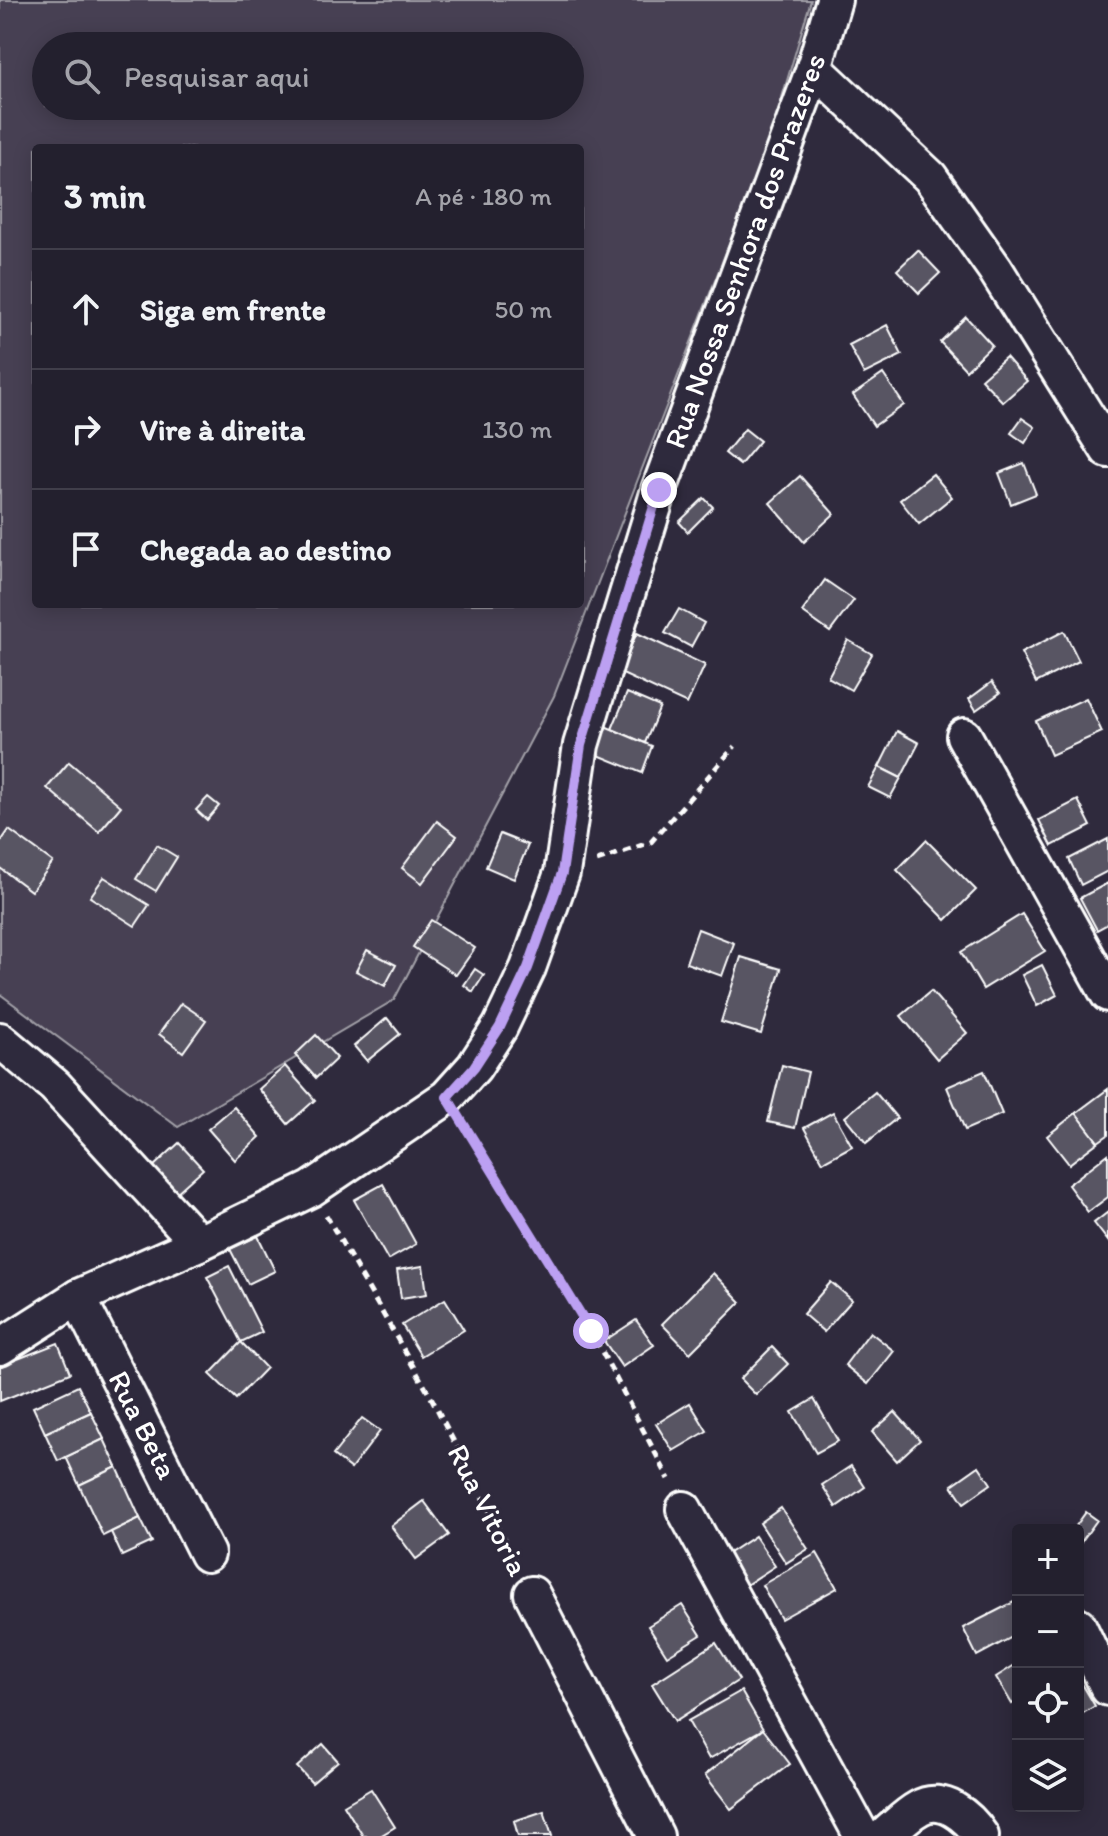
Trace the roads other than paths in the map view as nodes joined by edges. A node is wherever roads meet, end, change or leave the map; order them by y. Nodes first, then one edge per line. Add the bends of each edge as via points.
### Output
1 (834, 0) edge
2 (814, 68) junction
3 (1108, 450) edge
4 (964, 736) dead end
5 (1108, 994) edge
6 (0, 1040) edge
7 (199, 1243) junction
8 (78, 1297) junction
9 (0, 1347) edge
10 (684, 1509) road end
11 (207, 1554) dead end
12 (532, 1594) road end
13 (1084, 1638) edge
14 (1108, 1688) edge
15 (656, 1836) edge
16 (862, 1836) edge
17 (884, 1836) edge
18 (981, 1836) edge

1 - 2 street, Rua Nossa Senhora dos Prazeres
2 - 3 street via 930,177 995,269
2 - 7 street, Rua Nossa Senhora dos Prazeres via 659,490 581,745 562,873 500,1027 447,1097 311,1189
4 - 5 street
6 - 7 street via 55,1086
7 - 8 street, Rua Nossa Senhora dos Prazeres
8 - 9 street, Rua Nossa Senhora dos Prazeres
8 - 11 street, Rua Beta
10 - 16 street
12 - 15 street, Rua Vitoria
13 - 14 street
17 - 18 street via 933,1802 959,1812

